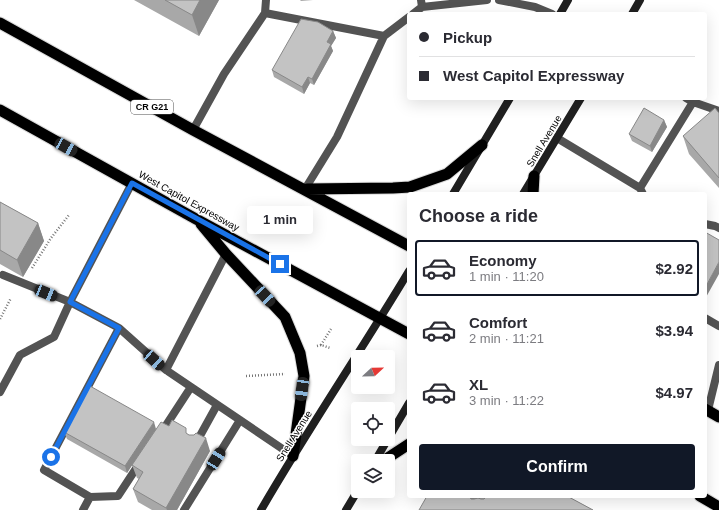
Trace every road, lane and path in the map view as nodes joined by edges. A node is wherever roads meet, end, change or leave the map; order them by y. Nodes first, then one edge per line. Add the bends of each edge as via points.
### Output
1 (266, 0) edge
2 (487, 0) edge
3 (499, 0) edge
4 (568, 0) edge
5 (640, 0) edge
6 (422, 3) edge
7 (415, 12) edge
8 (547, 12) edge
9 (561, 12) edge
10 (633, 12) edge
11 (265, 14) junction
12 (407, 19) edge
13 (0, 23) edge
14 (384, 36) junction
15 (509, 100) edge
16 (580, 100) edge
17 (689, 100) edge
18 (0, 110) edge
19 (719, 111) edge
20 (193, 130) junction
21 (557, 138) junction
22 (482, 145) junction
23 (534, 176) junction
24 (132, 183) junction
25 (305, 189) junction
26 (641, 191) edge
27 (454, 192) edge
28 (525, 192) edge
29 (534, 192) edge
30 (196, 219) junction
31 (707, 224) edge
32 (719, 228) edge
33 (407, 245) edge
34 (226, 254) junction
35 (407, 274) edge
36 (3, 275) dead end
37 (70, 302) junction
38 (380, 319) junction
39 (707, 319) edge
40 (719, 326) edge
41 (119, 328) junction
42 (331, 330) dead end
43 (407, 333) edge
44 (321, 345) junction
45 (312, 348) dead end
46 (330, 348) dead end
47 (719, 365) edge
48 (166, 370) junction
49 (285, 374) dead end
50 (246, 376) dead end
51 (191, 387) junction
52 (0, 392) edge
53 (217, 405) junction
54 (407, 406) edge
55 (707, 410) edge
56 (719, 416) edge
57 (240, 420) junction
58 (156, 440) edge
59 (196, 443) edge
60 (407, 445) edge
61 (379, 454) edge
62 (394, 454) edge
63 (293, 456) junction
64 (143, 458) edge
65 (90, 497) junction
66 (353, 498) edge
67 (703, 498) edge
68 (719, 507) edge
69 (83, 510) edge
70 (184, 510) edge
71 (261, 510) edge
72 (346, 510) edge

1 - 11 lane
2 - 6 lane
3 - 8 lane
4 - 9 main road
5 - 10 main road
6 - 7 lane
11 - 14 lane
11 - 20 lane via 224,74
12 - 14 lane
13 - 20 highway, CR G21
14 - 25 lane via 337,136
15 - 22 main road
16 - 21 main road, Snell Avenue
17 - 19 lane
17 - 26 lane
18 - 24 highway, West Capitol Expressway
20 - 25 highway, CR G21
21 - 23 main road, Snell Avenue
21 - 26 lane
22 - 25 highway via 446,174 410,187
22 - 27 main road
23 - 28 main road, Snell Avenue
23 - 29 highway
24 - 30 highway, West Capitol Expressway
24 - 37 lane
25 - 33 highway, CR G21
30 - 34 highway
30 - 38 highway, West Capitol Expressway
31 - 32 lane
34 - 48 lane
34 - 63 highway via 285,317 300,353 304,376
35 - 38 main road, Snell Avenue
36 - 37 lane
37 - 41 lane
37 - 52 lane via 54,338 20,355
38 - 43 highway, West Capitol Expressway
38 - 63 main road, Snell Avenue
39 - 40 lane
41 - 48 lane
41 - 65 lane via 44,470
42 - 44 path
44 - 45 path
44 - 46 path
47 - 55 lane
48 - 51 lane
49 - 50 path
51 - 53 lane
51 - 58 lane
53 - 57 lane
53 - 59 lane
54 - 61 main road
55 - 56 highway
57 - 63 lane
57 - 70 lane
60 - 62 highway
63 - 71 main road, Snell Avenue
64 - 65 lane via 118,496
65 - 69 lane
66 - 72 main road
67 - 68 highway

